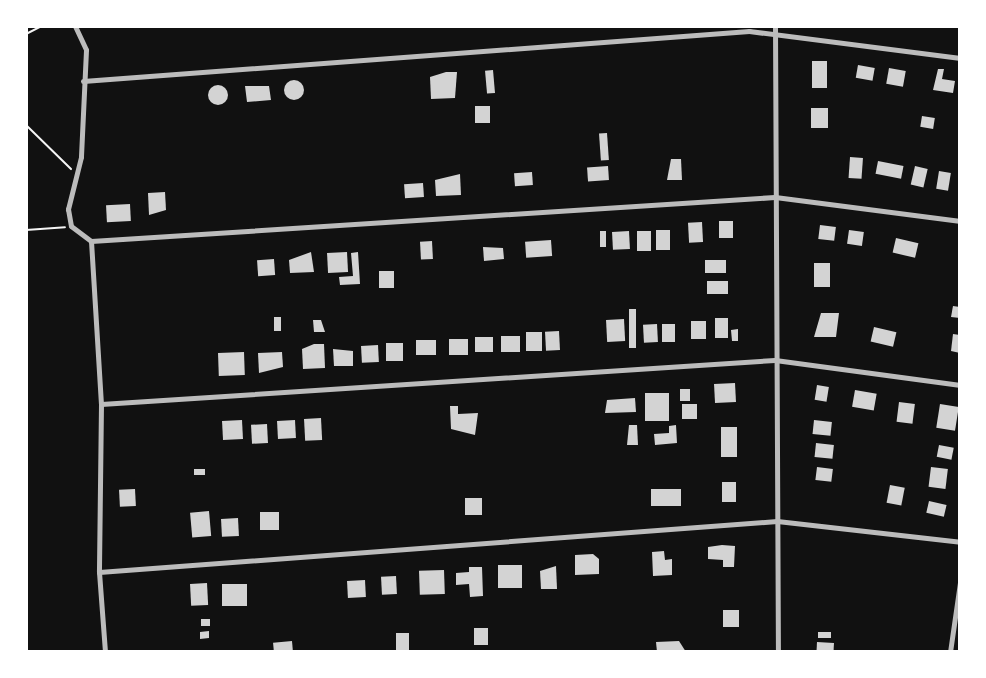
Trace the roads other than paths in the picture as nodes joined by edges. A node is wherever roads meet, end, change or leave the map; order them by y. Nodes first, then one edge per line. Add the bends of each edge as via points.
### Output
1 (75, 26) edge
2 (775, 30) edge
3 (960, 58) edge
4 (83, 81) junction
5 (775, 197) junction
6 (960, 221) edge
7 (91, 241) junction
8 (775, 360) junction
9 (960, 385) edge
10 (101, 404) junction
11 (777, 521) junction
12 (960, 542) edge
13 (99, 572) junction
14 (960, 583) edge
15 (105, 652) edge
16 (778, 652) edge
17 (950, 652) edge

1 - 4 street via 86,50
2 - 3 street
2 - 4 street
2 - 5 street
4 - 7 street via 81,157 68,209 71,226
5 - 6 street
5 - 7 street
5 - 8 street
7 - 10 street
8 - 9 street
8 - 10 street
8 - 11 street
10 - 13 street
11 - 12 street
11 - 13 street
11 - 16 street
13 - 15 street
14 - 17 street

